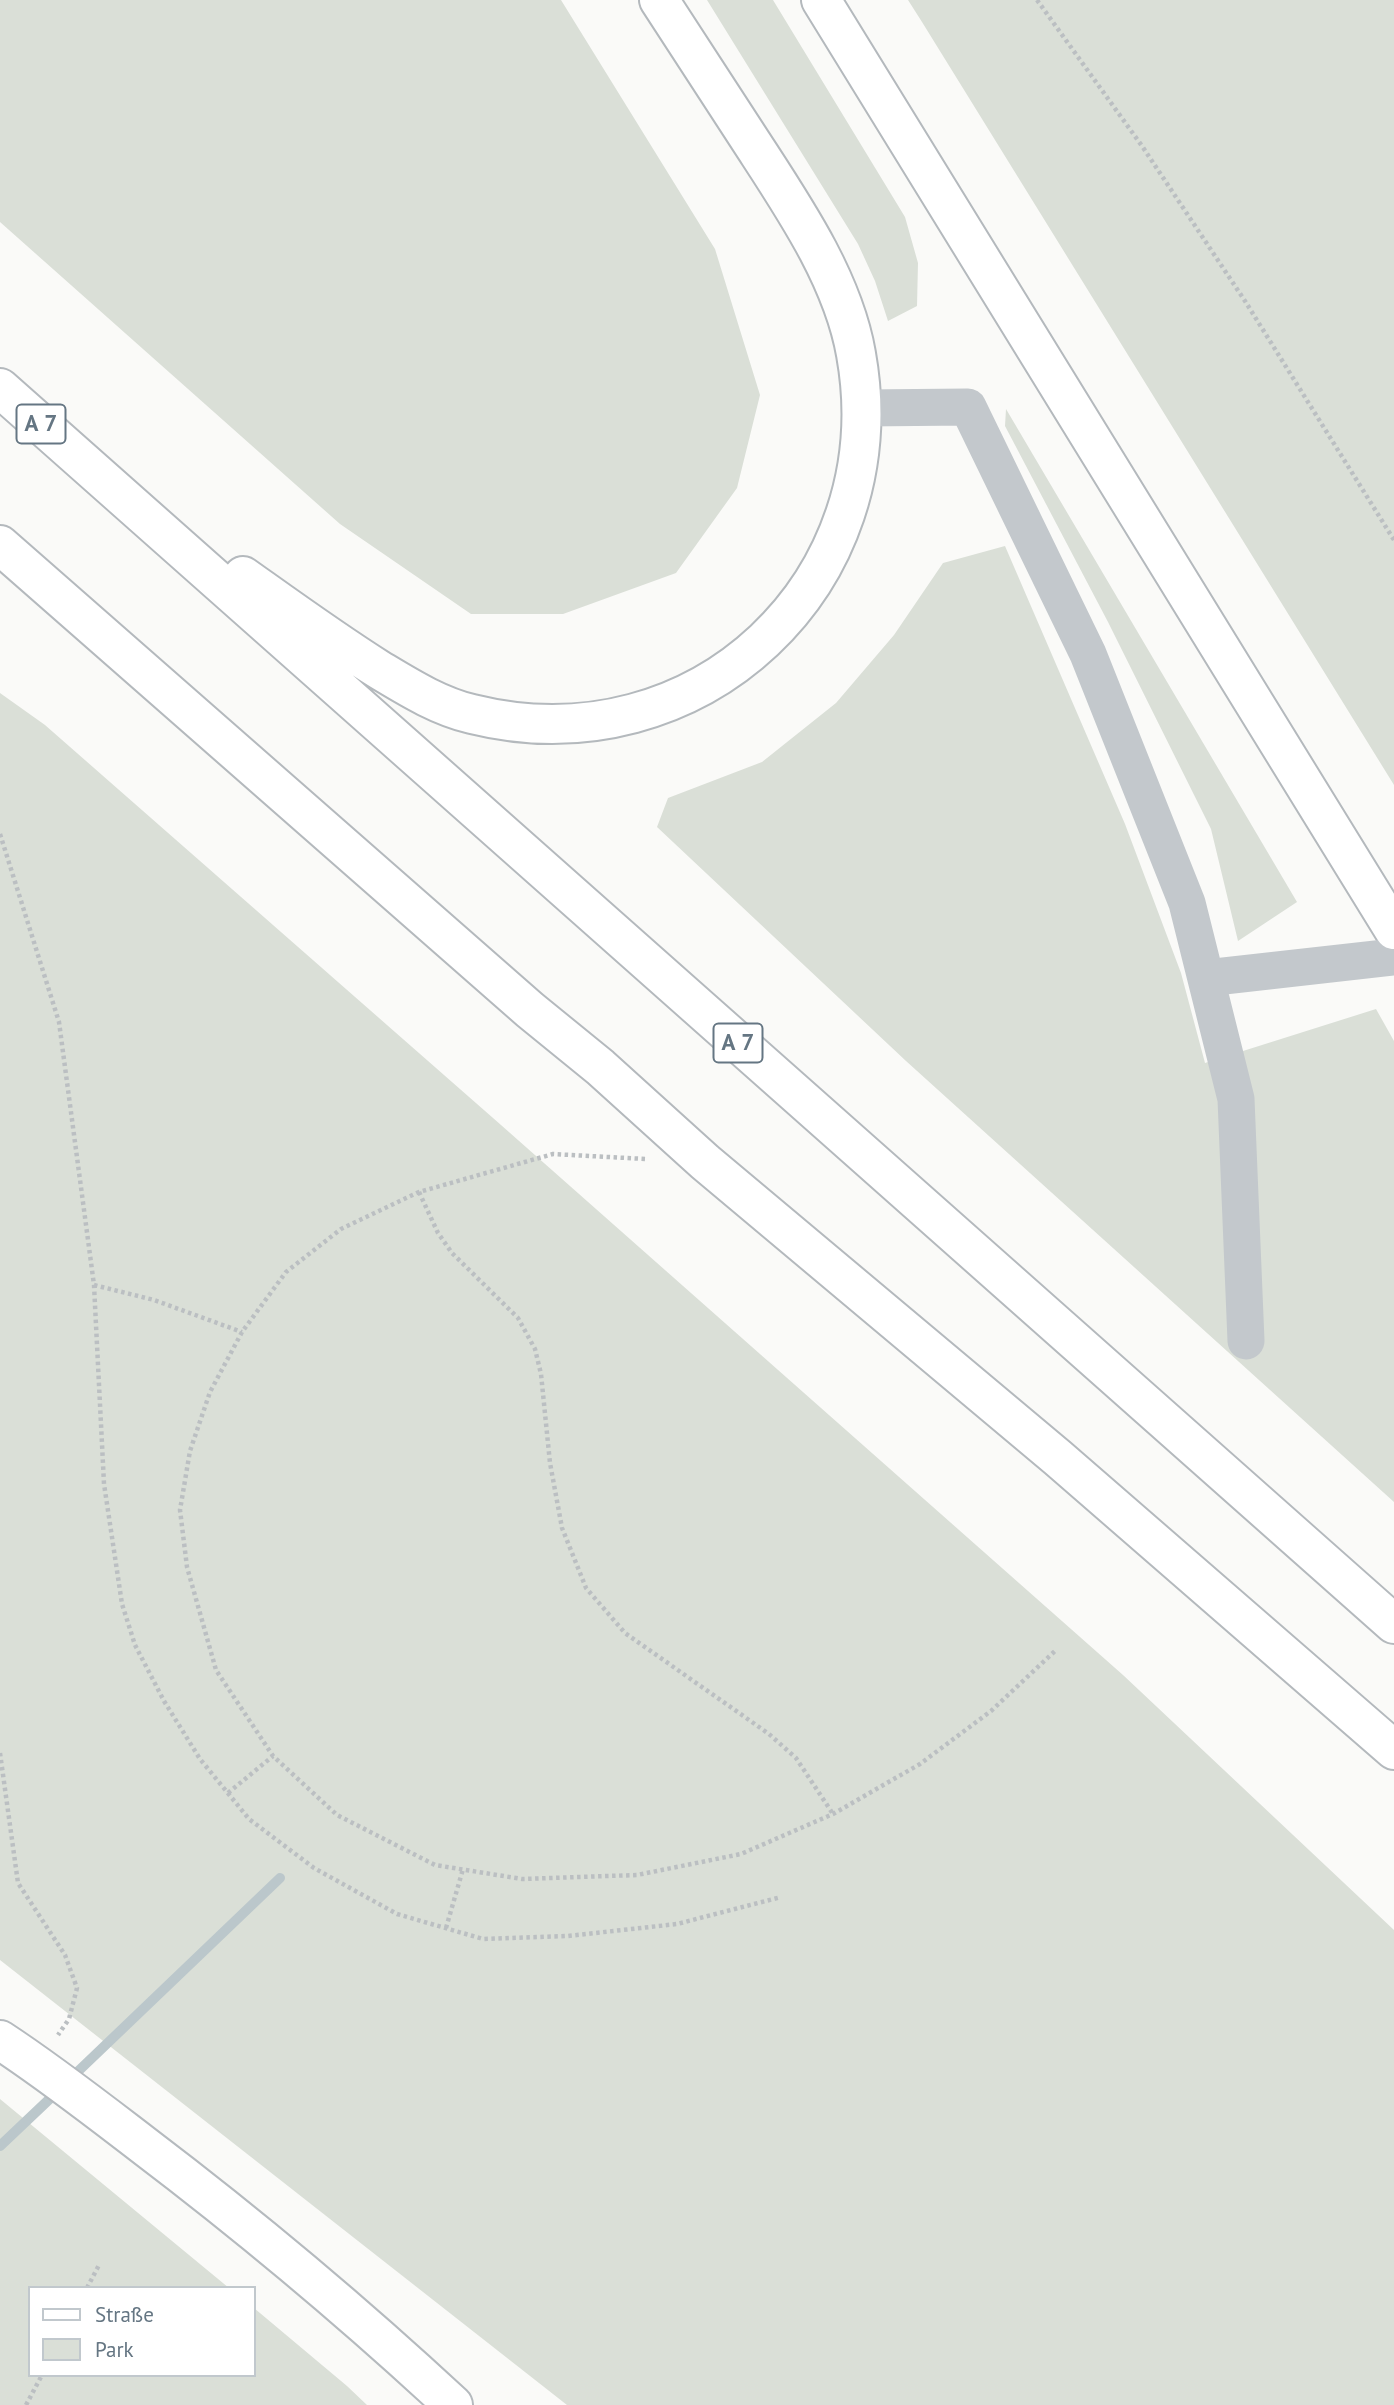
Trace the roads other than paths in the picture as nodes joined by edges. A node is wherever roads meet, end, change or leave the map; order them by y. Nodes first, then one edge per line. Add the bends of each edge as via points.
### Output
1 (659, 0) edge
2 (821, 0) edge
3 (0, 388) edge
4 (863, 408) junction
5 (82, 461) junction
6 (0, 545) edge
7 (1394, 930) edge
8 (1394, 957) edge
9 (1206, 978) junction
10 (1246, 1341) dead end
11 (1394, 1624) edge
12 (1394, 1750) edge
13 (0, 2040) edge
14 (453, 2405) edge

1 - 4 main road via 808,232 838,296 856,351
2 - 7 main road
3 - 5 main road, A 7
4 - 5 main road via 859,466 844,522 819,574 785,620 743,660 694,691 641,712 585,724 527,724 470,714 417,693 344,647
4 - 9 lane via 968,407 1088,654 1187,903
5 - 11 main road, A 7
6 - 12 main road via 705,1162 1058,1458
8 - 9 lane
9 - 10 lane via 1236,1099
13 - 14 main road via 193,2183 368,2327

